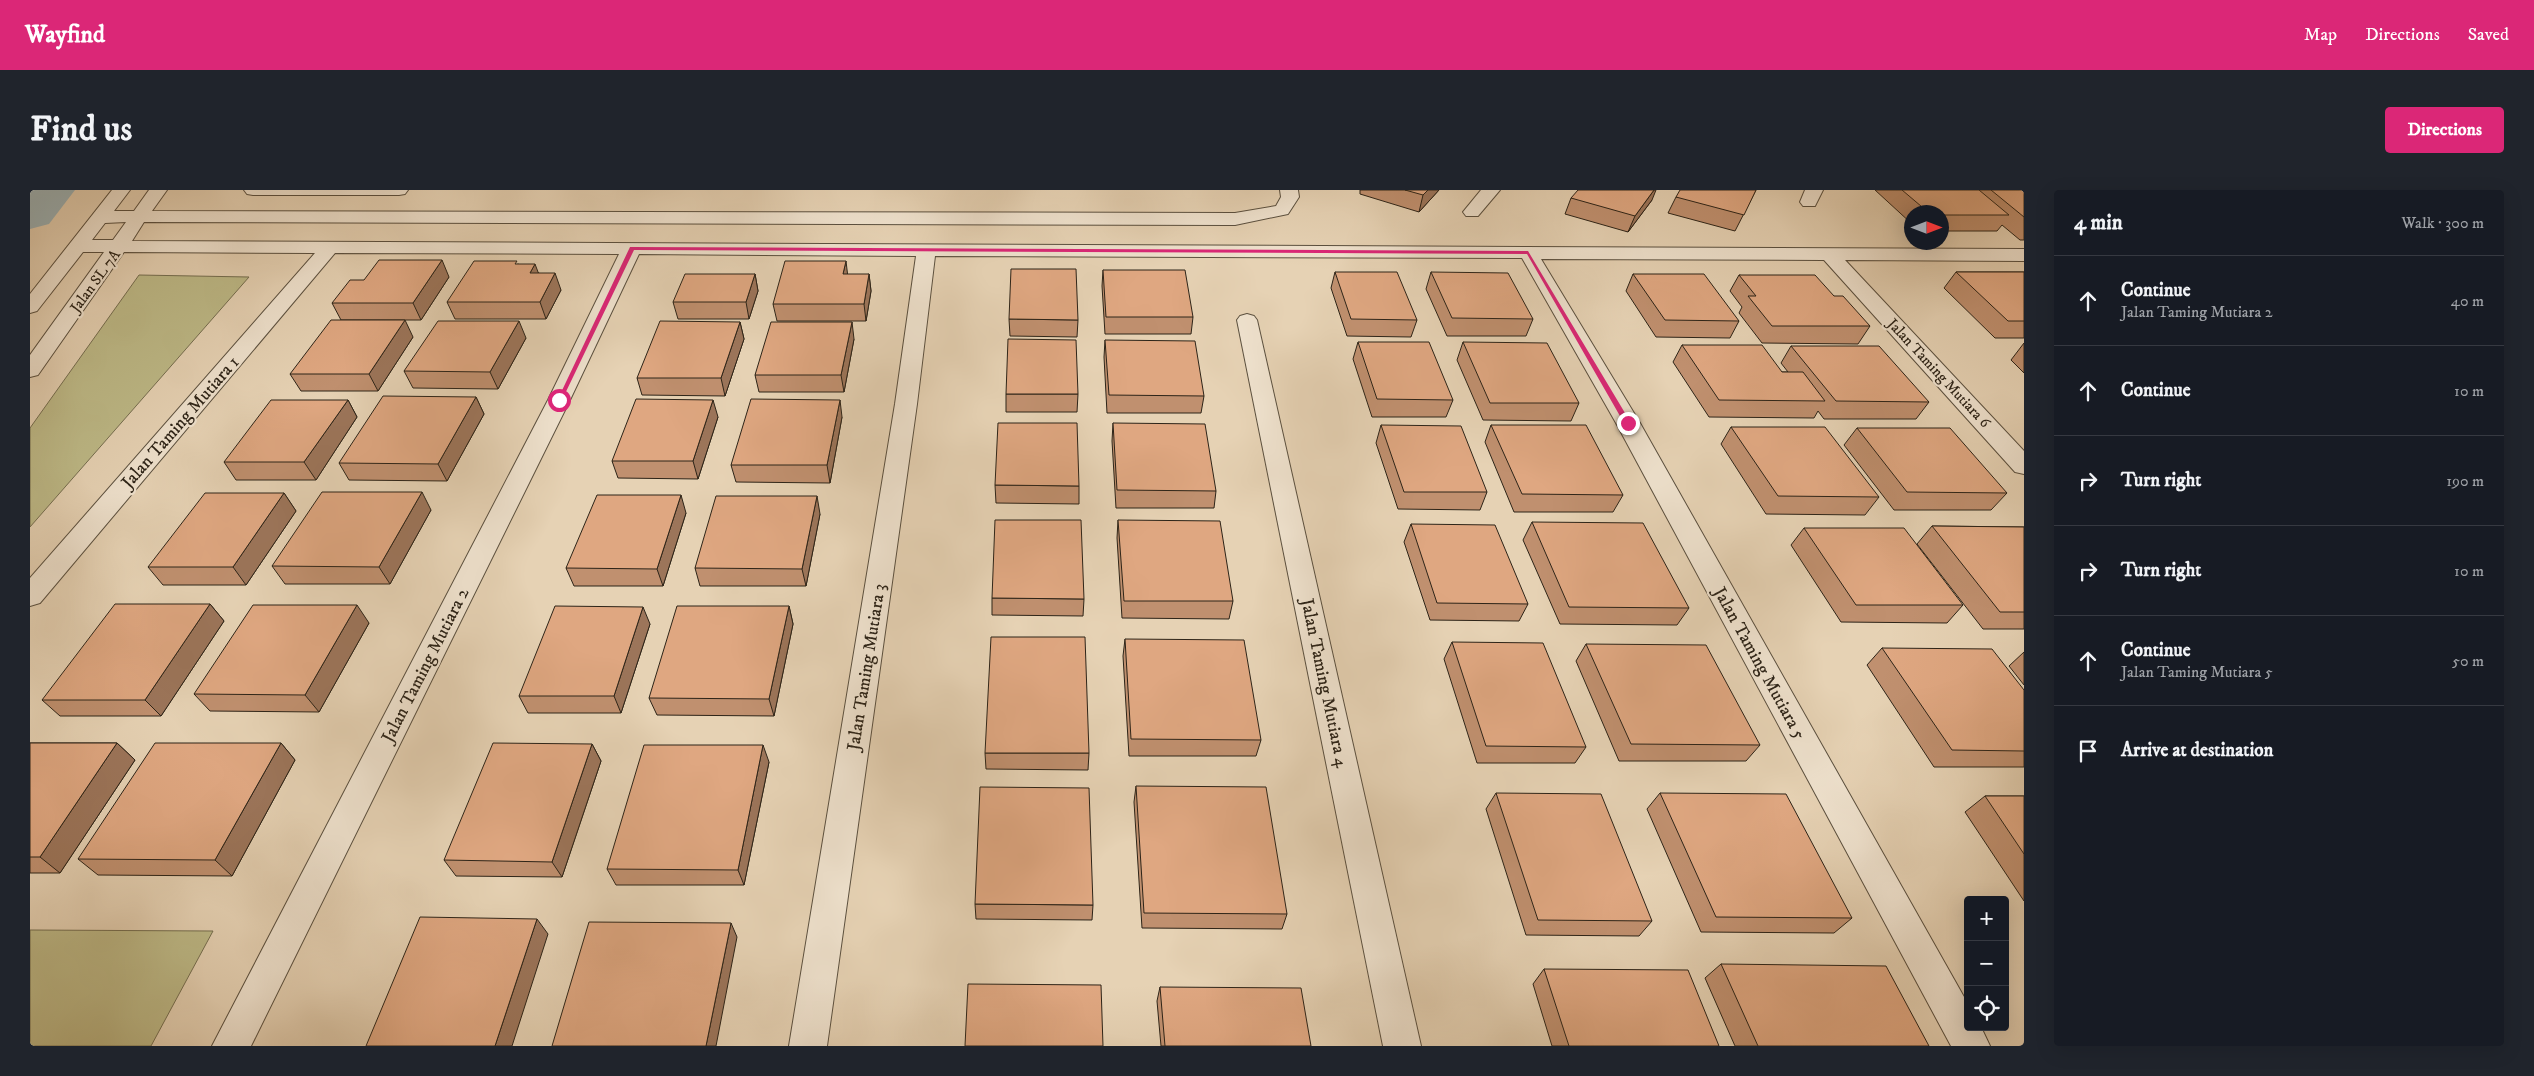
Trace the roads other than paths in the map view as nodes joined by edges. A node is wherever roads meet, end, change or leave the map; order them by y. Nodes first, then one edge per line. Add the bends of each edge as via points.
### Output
1 (121, 190) edge
2 (158, 190) edge
3 (253, 190) edge
4 (351, 190) edge
5 (399, 190) edge
6 (1289, 190) edge
7 (1491, 190) edge
8 (1472, 212) dead end
9 (101, 216) junction
10 (140, 216) junction
11 (79, 246) junction
12 (120, 246) junction
13 (330, 247) junction
14 (632, 248) junction
15 (926, 250) junction
16 (1528, 252) junction
17 (1829, 254) junction
18 (2024, 255) edge
19 (30, 307) edge
20 (1247, 320) dead end
21 (30, 370) edge
22 (2024, 466) edge
23 (30, 596) edge
24 (231, 1046) edge
25 (808, 1046) edge
26 (1402, 1046) edge
27 (1971, 1046) edge

1 - 9 street, Jalan SL 7A
2 - 10 street, Jalan SL 7A
3 - 4 street
4 - 5 street
6 - 10 street via 1290,197 1282,210 1235,219
7 - 8 street
9 - 10 street
9 - 11 street, Jalan SL 7A
10 - 12 street, Jalan SL 7A
11 - 12 street
11 - 19 street, Jalan SL 7A
12 - 13 street
12 - 21 street, Jalan SL 7A
13 - 14 street
13 - 23 street, Jalan Taming Mutiara 1
14 - 15 street
14 - 24 street, Jalan Taming Mutiara 2 via 559,400
15 - 16 street
15 - 25 street, Jalan Taming Mutiara 3 via 906,404
16 - 17 street
16 - 27 street, Jalan Taming Mutiara 5 via 1628,423
17 - 18 street
17 - 22 street, Jalan Taming Mutiara 6
20 - 26 street, Jalan Taming Mutiara 4

